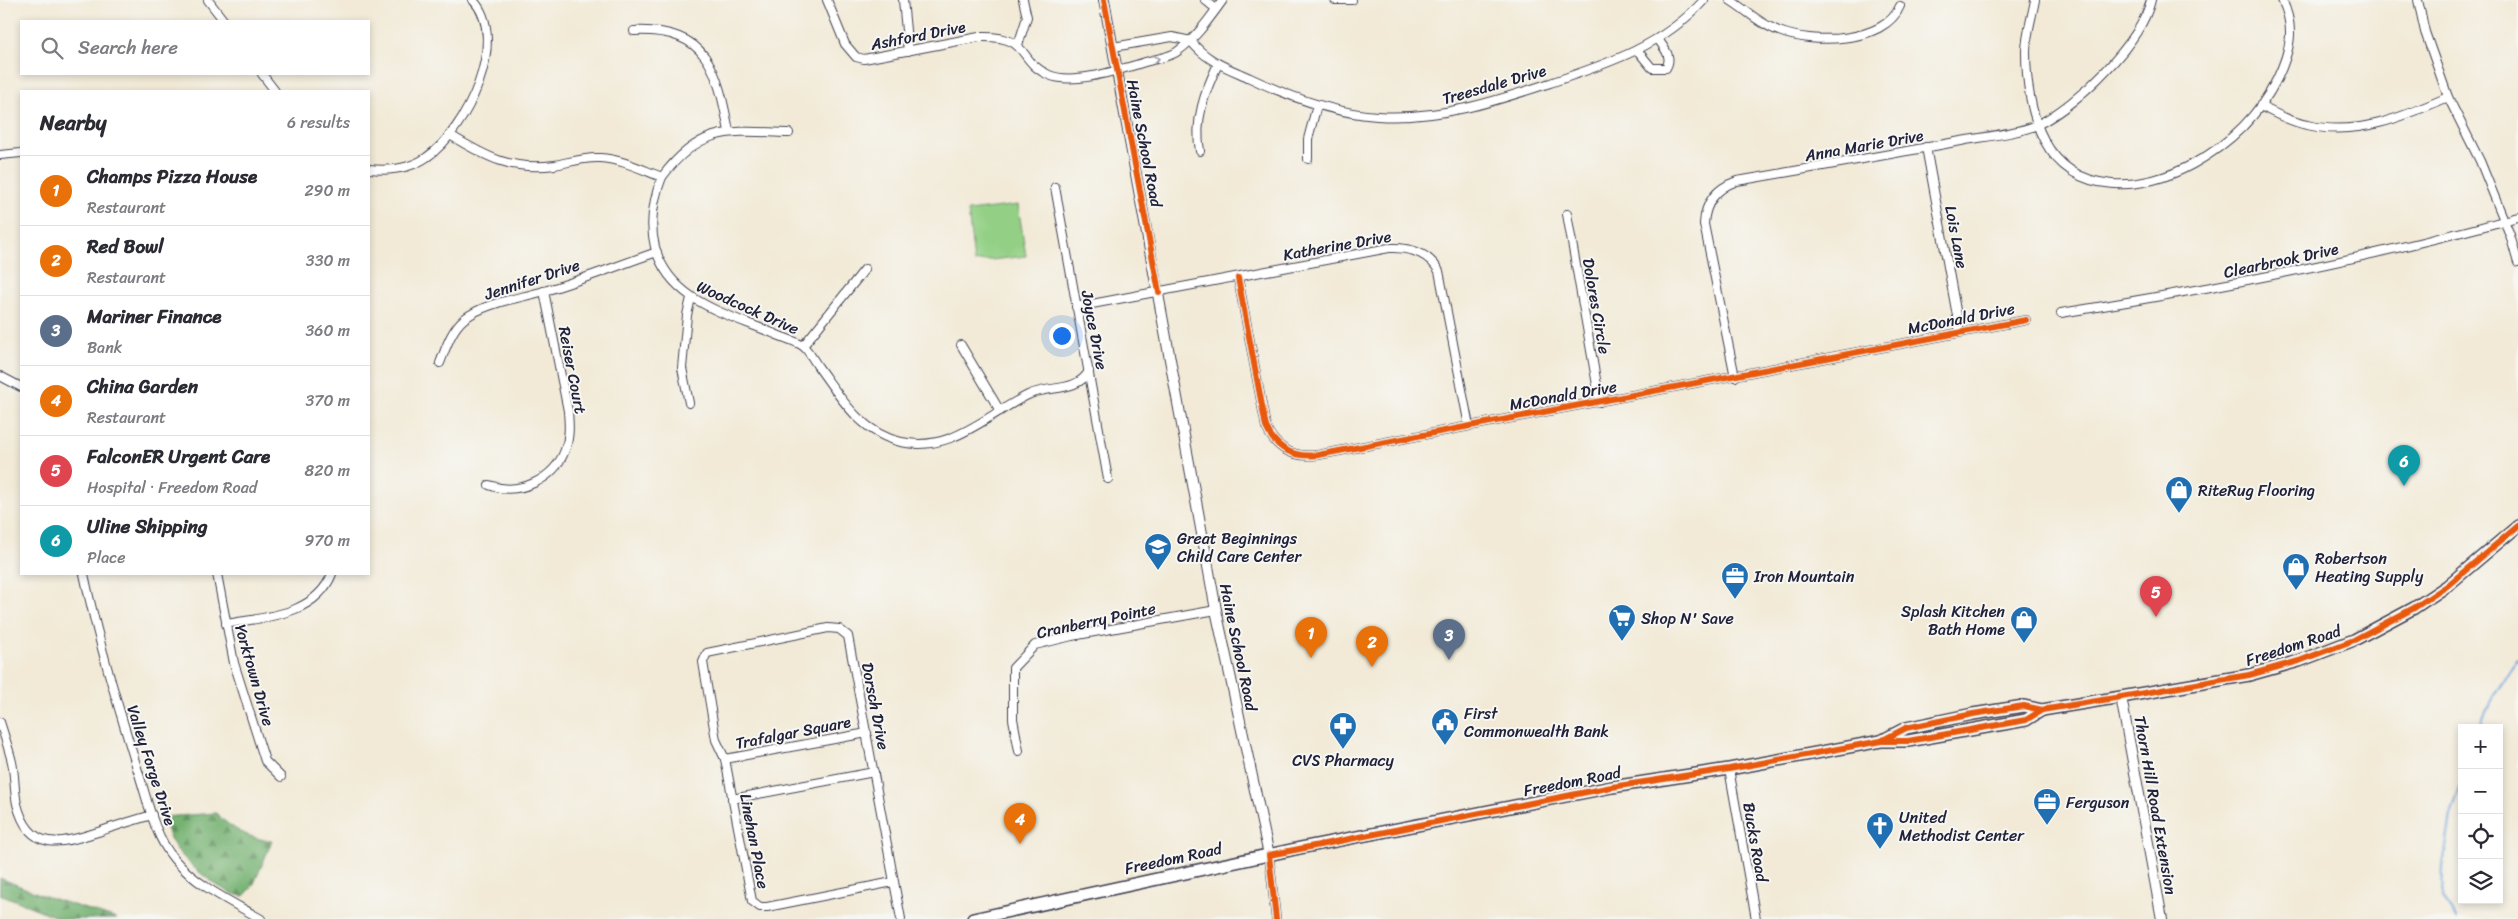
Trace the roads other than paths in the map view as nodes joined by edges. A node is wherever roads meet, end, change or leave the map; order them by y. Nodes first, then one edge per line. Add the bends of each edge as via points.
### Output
1 (208, 0) edge
2 (472, 0) edge
3 (827, 0) edge
4 (903, 0) edge
5 (1023, 0) edge
6 (1104, 0) edge
7 (1205, 0) edge
8 (1223, 0) edge
9 (1335, 0) edge
10 (1352, 0) edge
11 (1704, 0) edge
12 (1730, 0) edge
13 (2151, 0) edge
14 (2282, 0) edge
15 (2418, 0) edge
16 (2034, 1) edge
17 (1900, 6) dead end
18 (1216, 9) junction
19 (223, 20) edge
20 (634, 31) dead end
21 (1658, 39) junction
22 (1191, 41) junction
23 (1018, 45) junction
24 (1113, 47) junction
25 (1637, 50) junction
26 (908, 51) junction
27 (1218, 64) junction
28 (1118, 70) junction
29 (263, 75) edge
30 (274, 90) edge
31 (2448, 97) junction
32 (1317, 105) junction
33 (2260, 106) junction
34 (2038, 125) junction
35 (729, 131) junction
36 (789, 133) dead end
37 (450, 135) junction
38 (1926, 148) junction
39 (1200, 151) dead end
40 (20, 154) edge
41 (0, 156) edge
42 (1308, 159) dead end
43 (370, 169) edge
44 (662, 177) junction
45 (1055, 187) dead end
46 (1567, 214) dead end
47 (2518, 217) edge
48 (2504, 221) junction
49 (657, 252) junction
50 (2518, 263) edge
51 (865, 269) dead end
52 (1238, 278) junction
53 (544, 291) junction
54 (1159, 292) junction
55 (691, 298) junction
56 (1076, 307) junction
57 (2061, 313) dead end
58 (2026, 320) dead end
59 (1960, 332) junction
60 (960, 345) dead end
61 (803, 346) junction
62 (440, 363) dead end
63 (1089, 371) junction
64 (0, 376) edge
65 (1735, 377) junction
66 (20, 386) edge
67 (1600, 402) junction
68 (688, 403) dead end
69 (1000, 412) junction
70 (1469, 426) junction
71 (1108, 479) dead end
72 (489, 485) dead end
73 (2518, 526) edge
74 (84, 575) edge
75 (216, 575) edge
76 (331, 575) edge
77 (1216, 610) junction
78 (226, 624) junction
79 (713, 650) joint
80 (2122, 697) junction
81 (0, 722) edge
82 (867, 732) junction
83 (1019, 751) dead end
84 (725, 759) junction
85 (1729, 769) junction
86 (874, 772) junction
87 (282, 776) dead end
88 (732, 799) junction
89 (152, 815) junction
90 (1269, 855) junction
91 (893, 882) junction
92 (261, 919) edge
93 (900, 919) edge
94 (973, 919) edge
95 (1276, 919) edge
96 (1756, 919) edge
97 (2162, 919) edge

1 - 19 street
2 - 37 street via 482,10 486,22 487,51 474,96
3 - 26 street, Ashford Drive via 845,44 856,57 864,59
4 - 26 street
5 - 23 street via 1027,17
6 - 24 street, Haine School Road
7 - 18 street
8 - 18 street
9 - 10 street
11 - 21 street, Treesdale Drive
12 - 17 street via 1778,31 1825,39 1852,37 1878,29 1892,18
13 - 34 street, Anna Marie Drive via 2143,23 2126,48 2071,102
14 - 33 street via 2290,21 2289,51
15 - 31 street
16 - 34 street via 2026,54
18 - 22 street
20 - 35 street via 668,32 693,43 713,68
21 - 25 street, Treesdale Drive
21 - 25 street via 1668,54 1669,65 1666,68 1652,68
22 - 24 street via 1172,37
22 - 27 street, Treesdale Drive via 1204,56
28 -> 22 street via 1176,53
23 - 26 street, Ashford Drive via 1006,38 980,37
23 - 28 street via 1038,68 1058,78 1077,78
24 - 28 street, Haine School Road
25 - 32 street, Treesdale Drive via 1613,62 1498,101 1452,112 1376,116
27 - 32 street, Treesdale Drive
27 - 39 street via 1199,119
28 - 54 street, Haine School Road
29 - 30 street
31 - 33 street via 2382,123 2342,129 2306,125
31 - 48 street via 2480,161
32 - 42 street via 1308,139
33 - 34 street via 2238,132 2207,156 2163,177 2132,185 2099,183 2073,171 2051,151
34 - 38 street, Anna Marie Drive
35 - 36 street
35 - 44 street via 708,136 696,144 682,154
37 - 43 street via 416,164 385,171
37 - 44 street via 486,157 517,166 546,166 600,158 612,159
38 - 59 street, Lois Lane
38 - 65 street, Anna Marie Drive via 1737,181 1716,192 1705,211 1704,230
40 - 41 street
44 - 49 street, Woodcock Drive via 652,214
45 - 56 street, Joyce Drive
46 - 67 street, Dolores Circle
47 - 48 street, Clearbrook Drive
48 - 50 street
48 - 57 street, Clearbrook Drive via 2234,284
49 - 53 street, Jennifer Drive
49 - 55 street, Woodcock Drive via 674,283
51 - 61 street
52 - 54 street, Katherine Drive
52 - 70 street, McDonald Drive via 1262,414 1269,434 1279,447 1294,454 1310,456
52 - 70 street, Katherine Drive via 1388,248 1405,248 1426,255 1439,271
53 - 62 street, Jennifer Drive via 507,301 465,319 451,336
53 - 72 street, Reiser Court via 568,411 570,429 566,448 559,464 534,483 510,490
54 - 56 street, Katherine Drive
54 - 77 street, Haine School Road
55 - 61 street, Woodcock Drive
55 - 68 street via 682,368
56 - 63 street, Joyce Drive
58 - 59 street, McDonald Drive
59 - 65 street, McDonald Drive
60 - 69 street
61 - 69 street, Woodcock Drive via 853,414 886,438 914,444 941,442 968,432
63 - 69 street, Woodcock Drive via 1079,383 1034,392
63 - 71 street, Joyce Drive
64 - 66 street
65 - 67 street, McDonald Drive
67 - 70 street, McDonald Drive
73 - 80 main road, Freedom Road via 2447,586 2354,640 2255,674
74 - 89 street, Valley Forge Drive via 110,680
75 - 78 street, Yorktown Drive
76 - 78 street via 314,597 291,612
77 - 83 street, Cranberry Pointe via 1035,645 1013,668 1014,719
77 - 90 street, Haine School Road
78 - 87 street, Yorktown Drive via 234,663 265,760
79 - 82 street, Dorsch Drive via 828,628 839,629 848,636
79 - 84 street, Linehan Place via 707,653 703,662 716,740
80 - 85 main road, Freedom Road via 2042,710 2024,706 1938,721 1906,728 1881,741
80 - 97 street, Thorn Hill Road Extension
81 - 89 street via 12,761 15,795 21,816 25,826 38,838 65,842
82 - 84 street, Trafalgar Square
82 - 86 street, Dorsch Drive
84 - 88 street, Linehan Place
85 - 90 main road, Freedom Road via 1612,787
85 - 96 street, Bucks Road
86 - 88 street
86 - 91 street, Dorsch Drive
88 - 91 street, Linehan Place via 752,900 760,907
89 - 92 street, Valley Forge Drive via 166,848 187,872 201,884
90 - 94 main road, Freedom Road
90 - 95 street
91 - 93 street, Dorsch Drive

